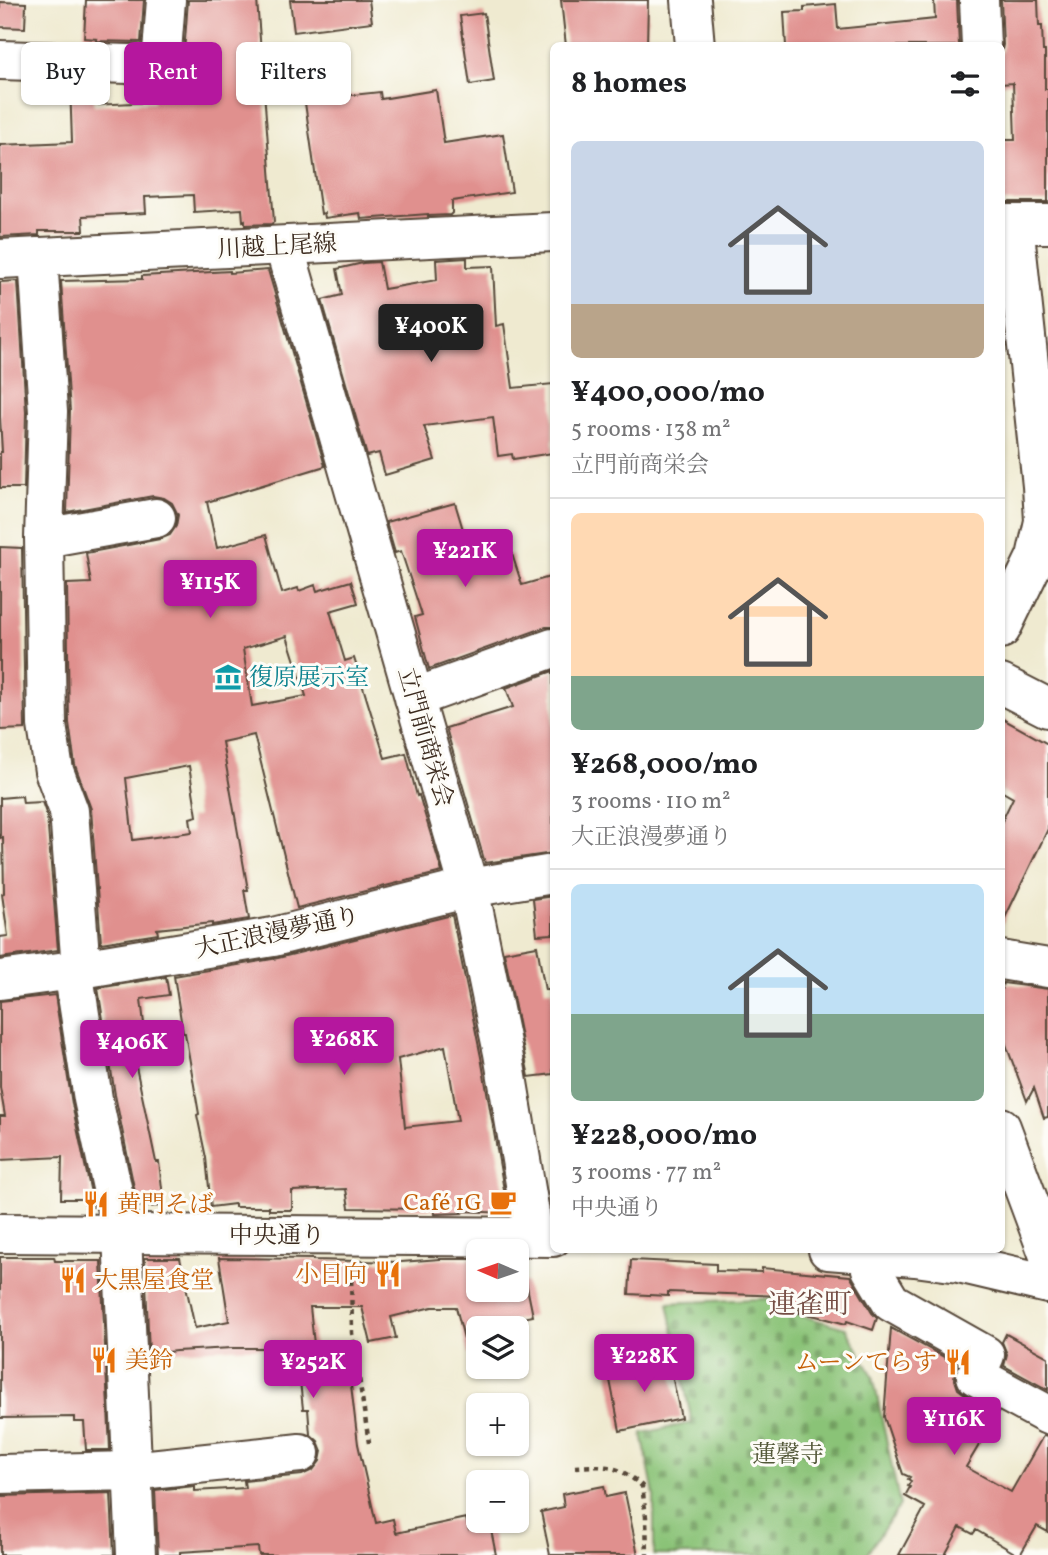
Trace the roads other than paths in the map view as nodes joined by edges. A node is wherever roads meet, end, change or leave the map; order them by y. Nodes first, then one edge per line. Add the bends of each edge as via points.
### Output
1 (166, 0) edge
2 (691, 0) edge
3 (979, 0) edge
4 (695, 42) edge
5 (981, 42) edge
6 (0, 60) edge
7 (1021, 224) edge
8 (550, 232) edge
9 (284, 246) junction
10 (38, 257) junction
11 (0, 259) edge
12 (156, 518) dead end
13 (44, 538) junction
14 (1005, 621) edge
15 (550, 649) edge
16 (1005, 686) edge
17 (414, 698) junction
18 (1048, 708) edge
19 (550, 874) edge
20 (469, 887) junction
21 (1005, 961) edge
22 (1048, 968) edge
23 (77, 969) junction
24 (0, 980) edge
25 (1005, 1137) edge
26 (0, 1233) edge
27 (122, 1234) junction
28 (542, 1236) edge
29 (867, 1253) edge
30 (877, 1253) edge
31 (1048, 1253) edge
32 (1048, 1284) edge
33 (1048, 1415) edge
34 (300, 1453) dead end
35 (131, 1471) junction
36 (0, 1474) edge
37 (135, 1555) edge

1 - 6 street via 160,65
2 - 4 street
3 - 5 street
7 - 14 street via 1044,521 1036,557
8 - 9 street, 川越上尾線
9 - 10 street, 川越上尾線
9 - 17 street, 立門前商栄会
10 - 11 street, 川越上尾線
10 - 13 street via 48,412
12 - 13 street
13 - 23 street via 47,725 54,771 69,811
15 - 17 street
16 - 18 street
17 - 20 street, 立門前商栄会
19 - 20 street, 大正浪漫夢通り
20 - 23 street, 大正浪漫夢通り via 273,937
20 - 28 street, 立門前商栄会 via 531,1219
21 - 22 street
23 - 24 street, 大正浪漫夢通り
23 - 27 street via 93,1099
25 - 31 street
26 - 27 street, 中央通り
27 - 28 street, 中央通り
27 - 35 street
29 - 33 street via 871,1269 891,1301 985,1355 976,1376
30 - 32 street via 959,1263
34 - 35 street
35 - 36 street
35 - 37 street

